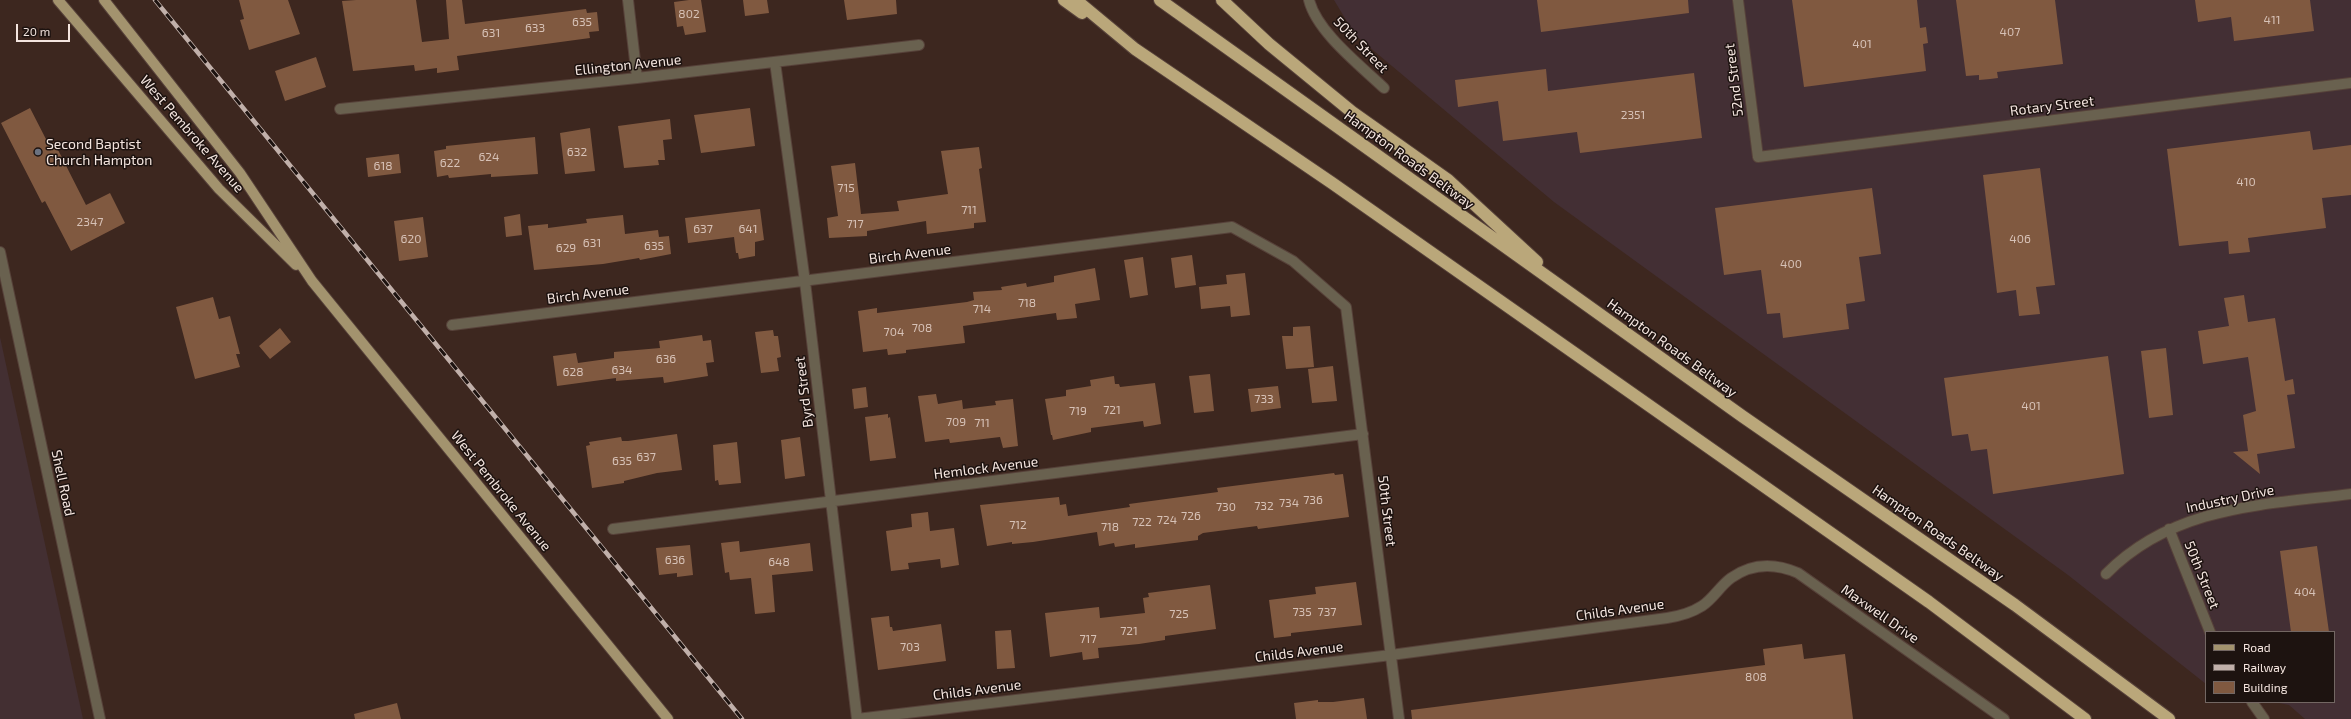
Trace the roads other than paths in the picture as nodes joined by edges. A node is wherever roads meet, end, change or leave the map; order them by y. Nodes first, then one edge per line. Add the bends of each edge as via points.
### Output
1 (58, 0) edge
2 (104, 0) edge
3 (628, 0) edge
4 (1064, 0) edge
5 (1076, 0) edge
6 (1160, 0) edge
7 (1222, 0) edge
8 (1309, 0) edge
9 (1738, 0) edge
10 (919, 45) dead end
11 (1135, 49) junction
12 (775, 62) junction
13 (637, 78) junction
14 (2351, 83) edge
15 (1384, 88) dead end
16 (340, 109) dead end
17 (1758, 157) joint
18 (0, 252) edge
19 (312, 281) junction
20 (805, 282) junction
21 (1574, 297) junction
22 (1346, 307) joint
23 (452, 325) dead end
24 (1363, 434) junction
25 (2351, 494) edge
26 (832, 502) junction
27 (612, 529) dead end
28 (2169, 529) junction
29 (2106, 574) dead end
30 (1730, 578) joint
31 (2210, 631) edge
32 (1391, 655) junction
33 (2253, 703) edge
34 (100, 719) edge
35 (668, 719) edge
36 (857, 719) edge
37 (1399, 719) edge
38 (2004, 719) edge
39 (2085, 719) edge
40 (2169, 719) edge
41 (2264, 719) edge

1 - 19 main road, West Pembroke Avenue via 219,188
2 - 19 main road, West Pembroke Avenue via 240,173
3 - 13 street
4 - 11 highway
5 - 11 highway
6 - 21 highway, Hampton Roads Beltway
7 - 21 highway via 1269,44 1352,112 1448,180
8 - 15 street, 50th Street via 1312,13 1317,19
9 - 17 street, 52nd Street
10 - 12 street, Ellington Avenue
11 - 39 highway via 1929,602
12 - 13 street, Ellington Avenue
12 - 20 street, Byrd Street
13 - 16 street, Ellington Avenue
14 - 17 street, Rotary Street
18 - 34 street, Shell Road
19 - 35 main road, West Pembroke Avenue
20 - 22 street, Birch Avenue via 1232,227 1293,261
20 - 23 street, Birch Avenue
20 - 26 street, Byrd Street
21 - 40 highway, Hampton Roads Beltway via 2015,605
22 - 24 street, 50th Street
24 - 26 street, Hemlock Avenue
24 - 32 street, 50th Street
25 - 28 street, Industry Drive via 2250,506 2195,519
26 - 27 street, Hemlock Avenue
26 - 36 street, Byrd Street
28 - 29 street, Industry Drive via 2121,558
28 - 31 street, 50th Street
30 - 32 street, Childs Avenue via 1703,605 1681,616
30 - 38 street, Maxwell Drive via 1744,570 1774,565 1798,573
32 - 36 street, Childs Avenue
32 - 37 street, 50th Street
33 - 41 street

